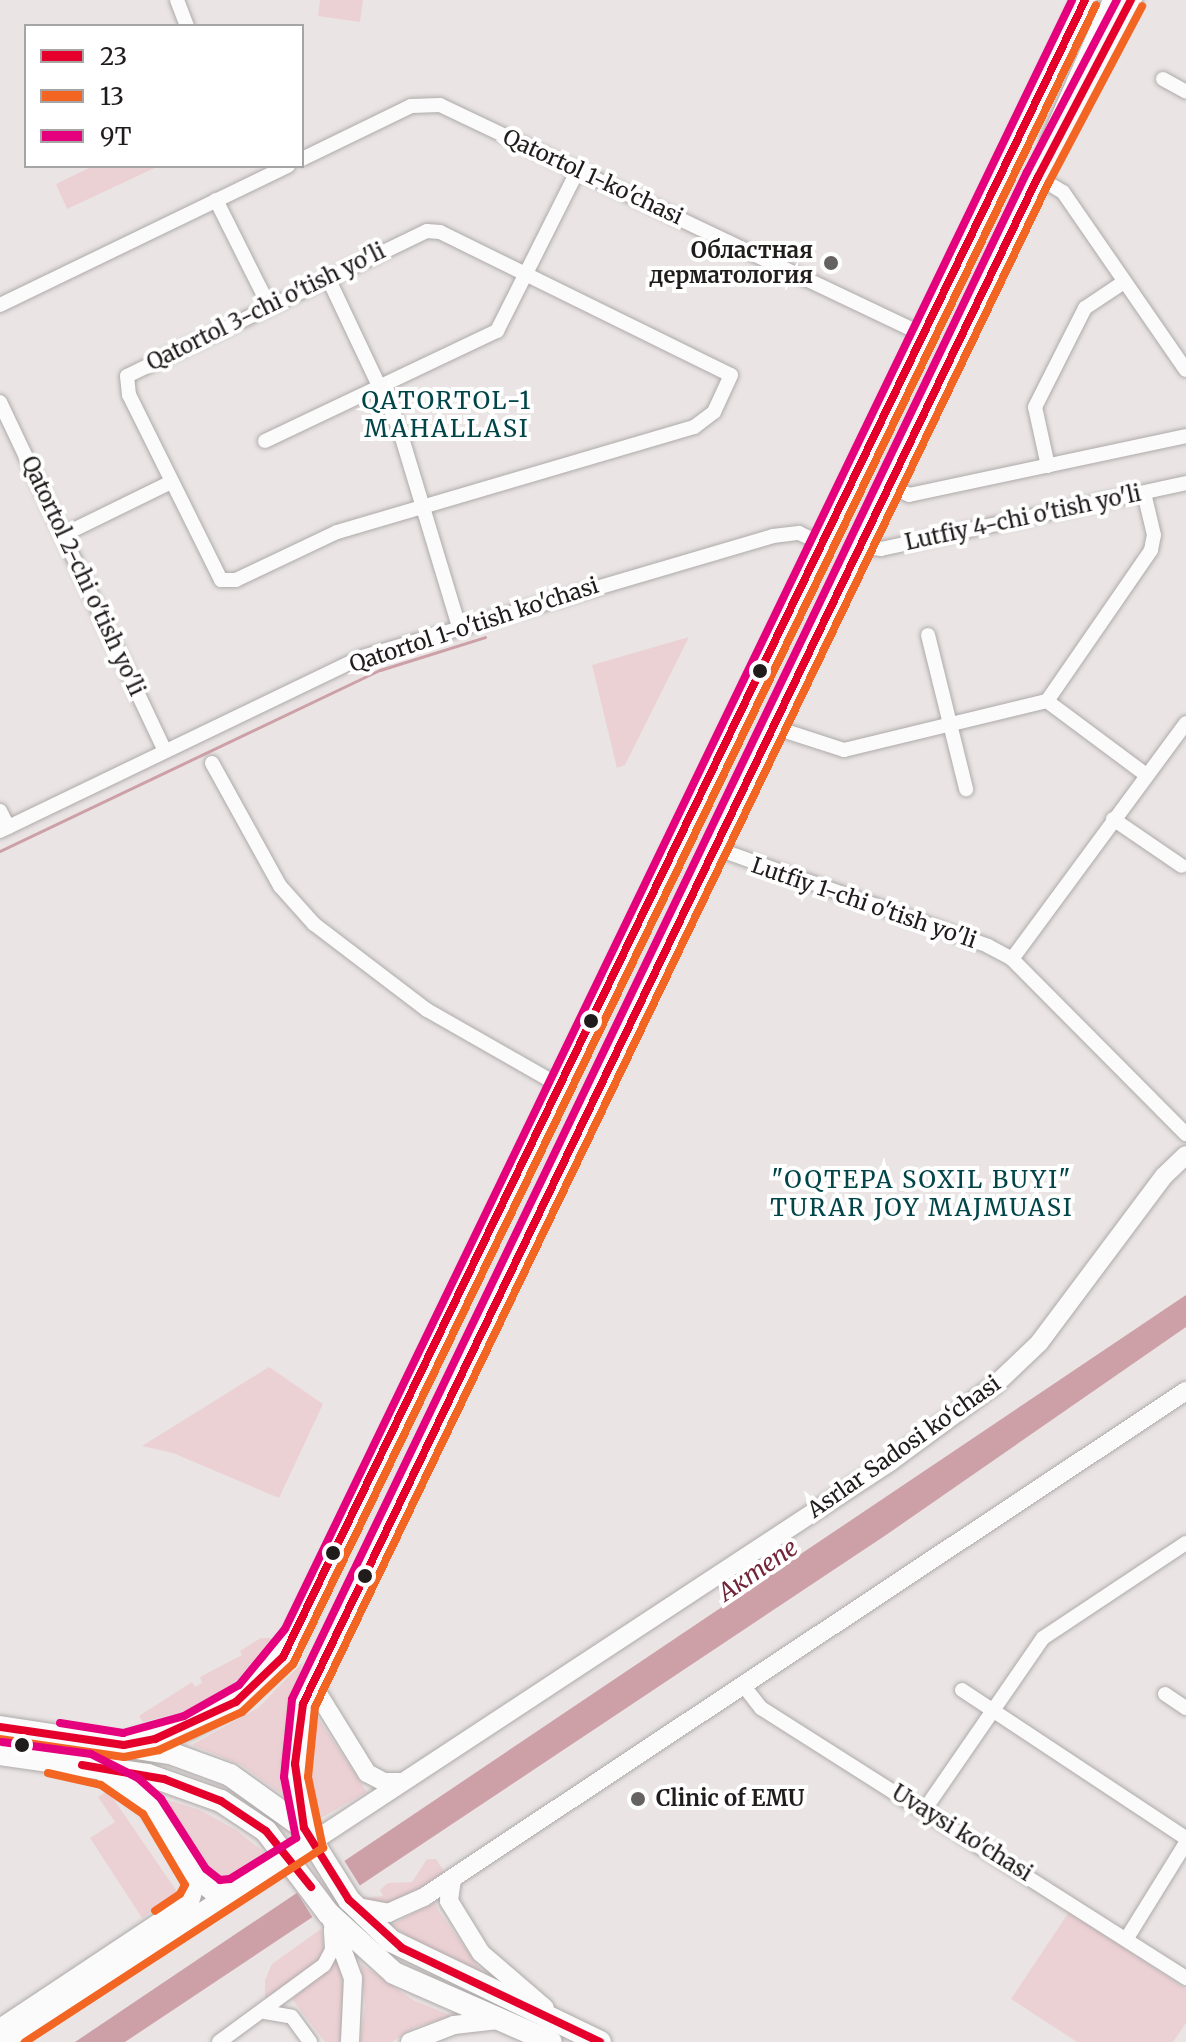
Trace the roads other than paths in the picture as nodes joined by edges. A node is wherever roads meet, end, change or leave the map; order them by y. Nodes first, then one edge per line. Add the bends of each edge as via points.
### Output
1 (177, 0) edge
2 (1085, 0) edge
3 (1112, 0) edge
4 (1131, 0) edge
5 (186, 24) edge
6 (1163, 79) dead end
7 (1186, 92) edge
8 (304, 158) edge
9 (252, 168) edge
10 (284, 168) edge
11 (578, 170) junction
12 (1038, 177) junction
13 (257, 181) junction
14 (216, 200) junction
15 (967, 245) junction
16 (998, 260) junction
17 (525, 276) junction
18 (328, 278) junction
19 (1124, 282) junction
20 (0, 305) edge
21 (269, 306) junction
22 (924, 335) junction
23 (1186, 370) edge
24 (381, 385) junction
25 (0, 402) edge
26 (1186, 436) edge
27 (265, 441) dead end
28 (1048, 466) junction
29 (171, 482) junction
30 (1186, 483) edge
31 (889, 486) junction
32 (1144, 493) junction
33 (423, 505) junction
34 (63, 535) junction
35 (823, 544) junction
36 (860, 547) junction
37 (459, 627) junction
38 (928, 635) dead end
39 (1047, 701) junction
40 (773, 727) junction
41 (951, 727) junction
42 (1184, 731) edge
43 (165, 751) junction
44 (212, 763) dead end
45 (1145, 774) junction
46 (966, 789) dead end
47 (0, 811) edge
48 (1113, 819) junction
49 (4, 829) edge
50 (715, 848) junction
51 (1182, 866) dead end
52 (1012, 959) junction
53 (559, 1094) junction
54 (587, 1113) junction
55 (1186, 1134) edge
56 (1186, 1155) edge
57 (516, 1182) junction
58 (546, 1198) junction
59 (1186, 1391) edge
60 (1186, 1543) edge
61 (312, 1684) junction
62 (743, 1685) junction
63 (962, 1690) dead end
64 (1165, 1694) dead end
65 (1186, 1708) edge
66 (994, 1711) junction
67 (0, 1727) edge
68 (124, 1745) junction
69 (0, 1754) edge
70 (88, 1766) junction
71 (403, 1781) junction
72 (925, 1809) junction
73 (308, 1835) junction
74 (1186, 1840) edge
75 (289, 1856) junction
76 (197, 1877) junction
77 (452, 1879) junction
78 (234, 1891) junction
79 (428, 1894) junction
80 (349, 1900) junction
81 (451, 1905) junction
82 (328, 1913) junction
83 (1127, 1938) junction
84 (1186, 1978) edge
85 (265, 2012) junction
86 (498, 2020) junction
87 (571, 2026) junction
88 (0, 2028) edge
89 (3, 2042) edge
90 (219, 2042) edge
91 (310, 2042) edge
92 (350, 2042) edge
93 (410, 2042) edge
94 (551, 2042) edge
95 (600, 2042) edge

1 - 5 street
2 - 15 main road
3 - 12 street via 1058,113
4 - 12 main road
6 - 7 street
8 - 11 street, Qatortol 1-ko'chasi via 411,106 434,104
9 - 13 street
10 - 13 street
11 - 17 street
11 - 22 street, Qatortol 1-ko'chasi
12 - 16 main road
12 - 19 street via 1063,192
13 - 14 street
14 - 20 street
14 - 21 street
15 - 16 main road via 989,243
15 - 22 main road
16 - 31 main road
17 - 18 street, Qatortol 3-chi o'tish yo'li via 440,232 427,231
17 - 24 street via 497,331
17 - 33 street, Qatortol 3-chi o'tish yo'li via 731,375 714,412 694,427
18 - 21 street, Qatortol 3-chi o'tish yo'li
18 - 24 street
19 - 23 street
19 - 28 street via 1085,308 1035,407
21 - 29 street, Qatortol 3-chi o'tish yo'li via 126,378
22 - 35 main road
24 - 27 street
24 - 33 street
25 - 34 street, Qatortol 2-chi o'tish yo'li
26 - 28 street, Lutfiy 4-chi o'tish yo'li
28 - 31 street, Lutfiy 4-chi o'tish yo'li via 909,495
29 - 33 street, Qatortol 3-chi o'tish yo'li via 217,577 226,582 337,532
29 - 34 street
30 - 32 street, Lutfiy 4-chi o'tish yo'li
31 - 36 main road
32 - 36 street, Lutfiy 4-chi o'tish yo'li via 881,549
32 - 39 street via 1154,544
33 - 37 street
34 - 43 street, Qatortol 2-chi o'tish yo'li
35 - 37 street, Qatortol 1-o'tish ko'chasi via 799,533 773,536
35 - 53 main road
36 - 40 main road
37 - 43 street, Qatortol 1-o'tish ko'chasi via 359,658
38 - 41 street
39 - 41 street
39 - 45 street
40 - 41 street via 844,750
40 - 50 main road
41 - 46 street
42 - 45 street
43 - 49 street, Qatortol 1-o'tish ko'chasi
44 - 53 street via 280,886 314,924 427,1010
45 - 48 street
47 - 49 street
48 - 51 street
48 - 52 street
50 - 52 street, Lutfiy 1-chi o'tish yo'li
50 - 54 main road
52 - 55 street, Lutfiy 1-chi o'tish yo'li
53 - 54 main road via 566,1119
53 - 57 main road
54 - 58 main road
56 - 71 street, Asrlar Sadosi ko‘chasi via 1164,1176 1039,1343 996,1384 890,1462
57 - 58 main road via 537,1179
57 - 68 main road via 283,1657 247,1694 203,1721
58 - 61 main road
59 - 62 street
60 - 66 street via 1043,1638
61 - 71 street via 367,1773 384,1782
61 - 73 main road via 295,1750
62 - 72 street, Uvaysi ko'chasi via 761,1708
62 - 77 street
63 - 66 street
64 - 65 street
66 - 72 street
66 - 74 street
67 - 68 main road
68 - 73 main road via 223,1771
69 - 70 main road
70 - 75 main road via 164,1779 207,1793 246,1816
70 - 76 main road via 146,1799
71 - 73 street, Asrlar Sadosi ko‘chasi
72 - 83 street, Uvaysi ko'chasi
73 - 75 main road
73 - 80 main road
74 - 83 street
75 - 78 main road
75 - 82 main road
76 - 78 main road via 214,1891
76 - 88 street via 190,1902
77 - 79 street
77 - 81 street
78 - 89 street
79 - 80 street via 384,1914
79 - 81 street via 442,1896
80 - 87 main road via 402,1948
81 - 87 street via 494,1968
82 - 85 street via 329,1959
82 - 86 main road via 394,1973
82 - 92 street via 353,1978
83 - 84 street, Uvaysi ko'chasi
85 - 90 street
85 - 91 street via 288,2014
86 - 93 street via 454,2025
86 - 94 main road
87 - 95 main road

